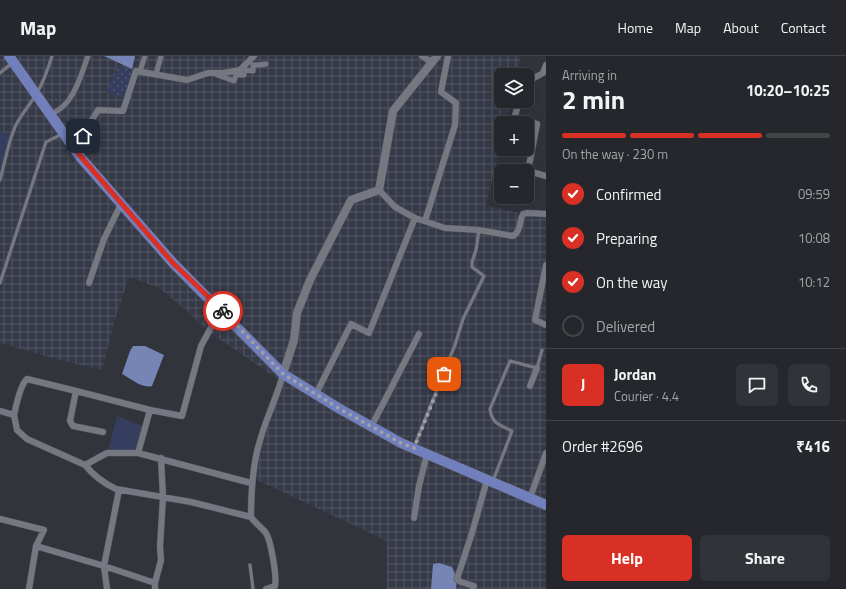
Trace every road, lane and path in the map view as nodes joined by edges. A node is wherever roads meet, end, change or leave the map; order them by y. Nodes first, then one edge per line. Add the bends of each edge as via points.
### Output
1 (52, 56) edge
2 (88, 56) edge
3 (145, 56) edge
4 (162, 56) edge
5 (254, 56) edge
6 (422, 56) edge
7 (448, 56) edge
8 (11, 59) edge
9 (434, 59) edge
10 (266, 64) dead end
11 (546, 65) edge
12 (245, 67) junction
13 (140, 71) junction
14 (0, 73) edge
15 (212, 73) junction
16 (156, 74) junction
17 (534, 78) edge
18 (36, 94) junction
19 (517, 108) edge
20 (51, 114) junction
21 (64, 133) junction
22 (75, 148) junction
23 (529, 164) edge
24 (534, 174) edge
25 (546, 176) edge
26 (0, 180) edge
27 (378, 190) junction
28 (121, 204) junction
29 (546, 214) edge
30 (415, 218) junction
31 (425, 221) junction
32 (479, 230) junction
33 (546, 265) edge
34 (545, 280) edge
35 (0, 283) edge
36 (89, 283) dead end
37 (221, 310) junction
38 (546, 325) edge
39 (418, 334) dead end
40 (542, 350) dead end
41 (537, 368) junction
42 (283, 374) junction
43 (530, 386) dead end
44 (76, 391) junction
45 (316, 394) junction
46 (150, 410) junction
47 (0, 411) edge
48 (14, 415) junction
49 (371, 427) junction
50 (103, 432) dead end
51 (414, 448) junction
52 (138, 453) junction
53 (546, 453) edge
54 (427, 454) junction
55 (161, 458) junction
56 (86, 465) junction
57 (490, 481) junction
58 (251, 483) junction
59 (119, 490) junction
60 (164, 497) junction
61 (530, 498) junction
62 (546, 505) edge
63 (251, 517) junction
64 (414, 518) dead end
65 (0, 519) edge
66 (36, 546) junction
67 (250, 564) dead end
68 (104, 566) junction
69 (155, 586) edge
70 (29, 589) edge
71 (107, 589) edge
72 (253, 589) edge
73 (266, 589) edge
74 (473, 589) edge

1 - 18 lane via 48,72
2 - 20 street via 69,101 58,112
3 - 13 street
4 - 16 street
5 - 12 street
6 - 9 street
7 - 31 street via 441,92 456,103 456,125
8 - 14 lane
8 - 18 main road
9 - 27 street via 393,111
10 - 12 street via 254,65 253,71
11 - 17 street via 543,73
12 - 15 street via 240,70
12 - 15 street via 244,75 236,74 234,80
13 - 16 street
13 - 22 street via 136,71 122,111 98,110
15 - 16 street via 187,80
18 - 20 main road
18 - 26 lane via 15,127
19 - 23 street via 514,120 537,124
20 - 21 main road
21 - 22 main road
21 - 35 lane via 46,142
22 - 28 main road
24 - 25 street
27 - 30 street via 395,207
27 - 42 street via 351,200 310,280 297,313 294,340
28 - 36 street via 104,239
28 - 37 main road via 173,263
29 - 32 street via 524,214 519,230 513,236
30 - 31 street
30 - 45 street via 369,333 351,324
31 - 32 street via 445,228
32 - 51 lane via 472,267 484,276 464,319
33 - 34 street
34 - 38 street via 535,320
37 - 42 main road
37 - 46 street via 201,346 182,416
39 - 49 street
40 - 41 lane
41 - 43 street
41 - 57 lane via 510,360 490,409 496,423 512,431
42 - 45 main road
42 - 58 street via 259,442
44 - 46 street
44 - 48 street via 27,379
44 - 50 street via 70,421 72,426
45 - 49 main road
46 - 52 street
47 - 48 street
48 - 56 street via 18,430 27,439
49 - 51 main road
51 - 54 main road
52 - 55 street
52 - 56 street via 107,453
53 - 61 street
54 - 57 main road
54 - 64 street via 418,486
55 - 58 street
55 - 60 street
56 - 59 street via 105,484
57 - 61 main road
57 - 74 street via 457,579 474,586
58 - 63 street
59 - 60 street
59 - 68 street
60 - 63 street
60 - 69 street via 161,560
61 - 62 main road
63 - 73 street via 268,536 273,559 275,586
65 - 66 street via 44,530
66 - 68 street
66 - 70 street
67 - 72 lane
68 - 69 street
68 - 71 street

